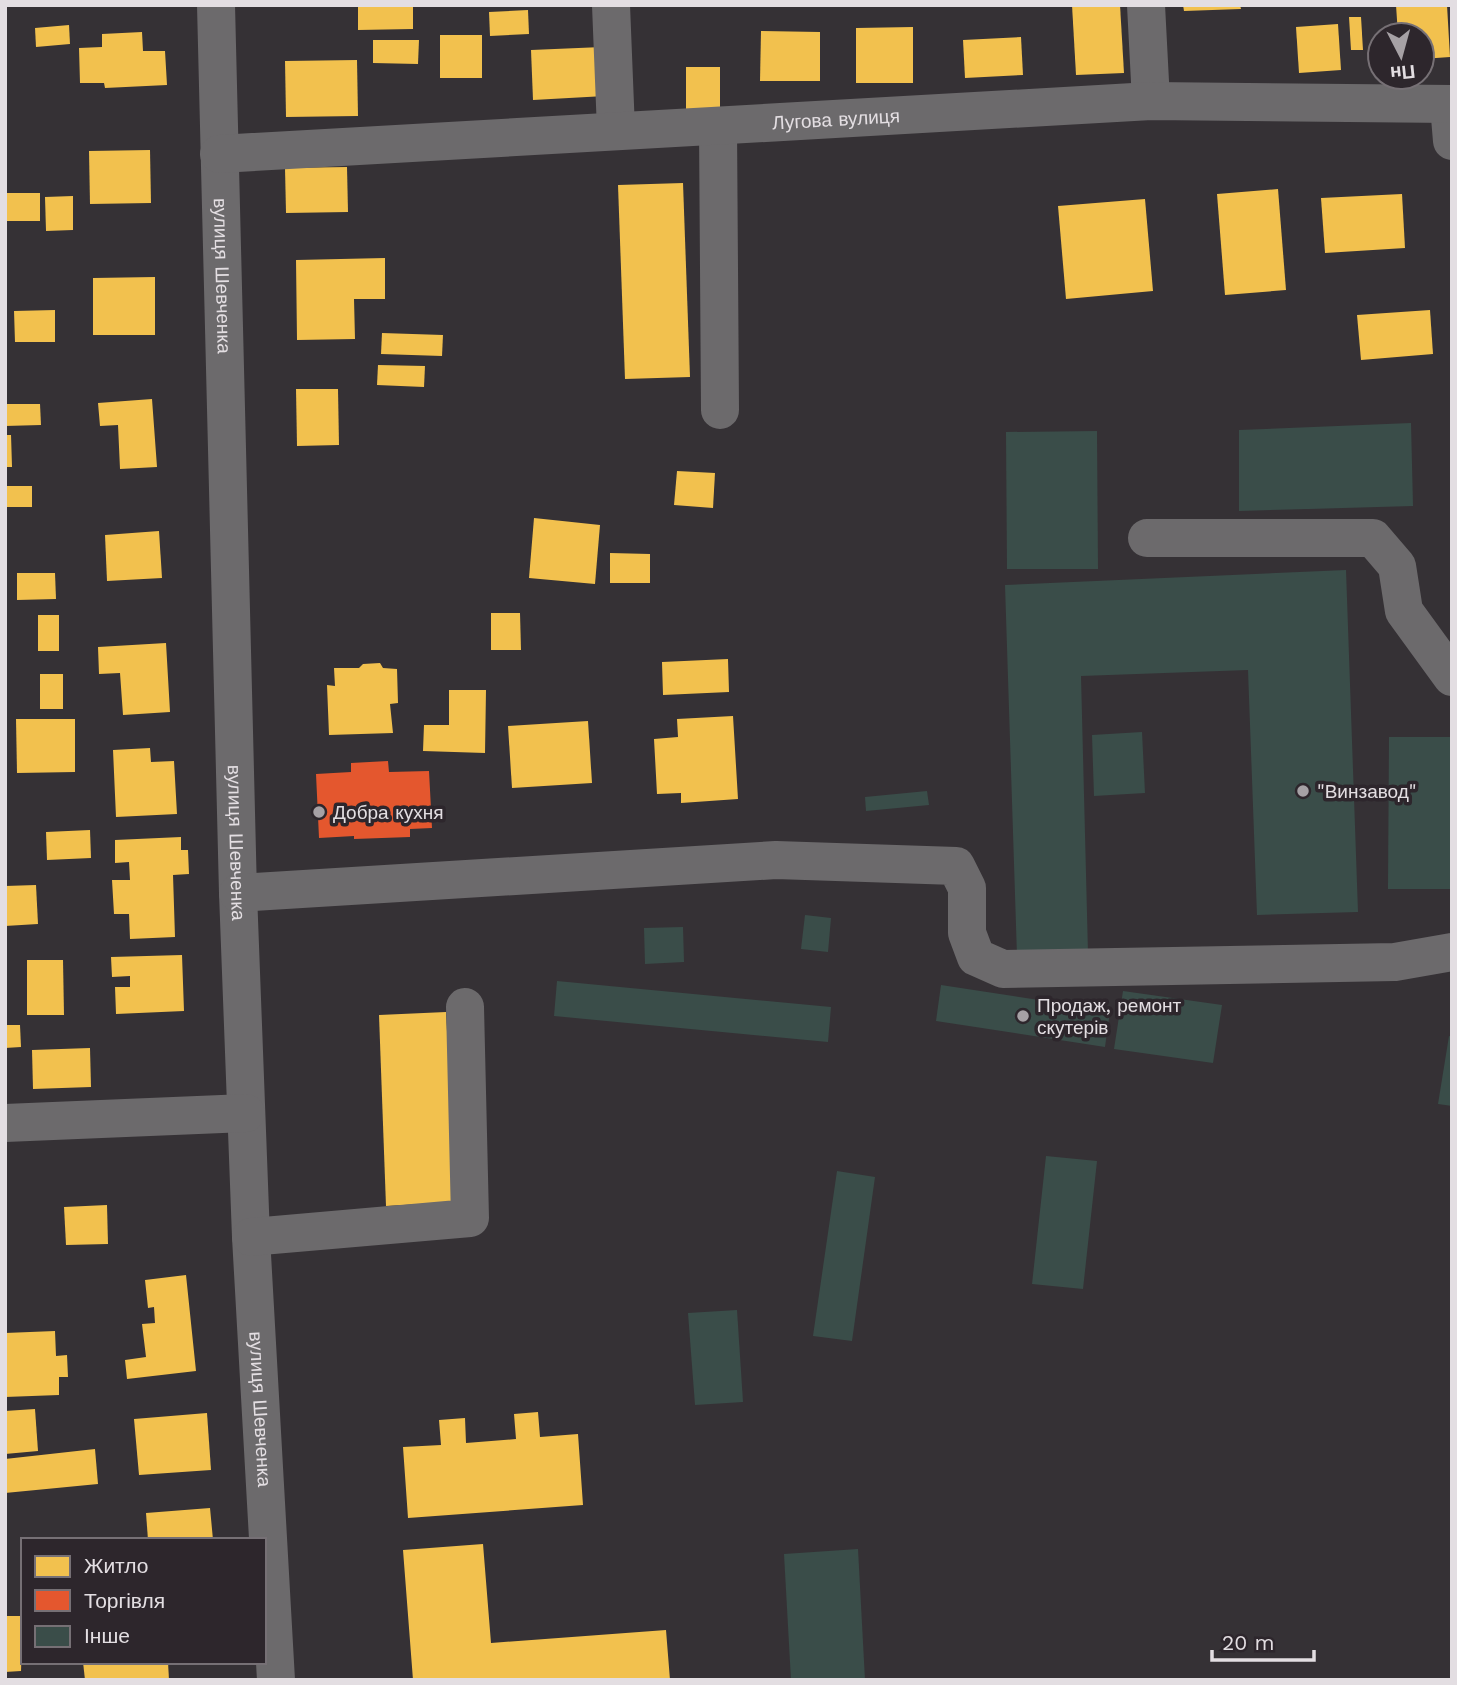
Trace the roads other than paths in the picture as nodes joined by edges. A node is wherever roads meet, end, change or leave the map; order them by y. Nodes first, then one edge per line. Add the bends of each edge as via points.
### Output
1 (216, 5) edge
2 (611, 5) edge
3 (1146, 5) edge
4 (1151, 101) junction
5 (1451, 117) edge
6 (718, 126) junction
7 (616, 131) junction
8 (219, 153) junction
9 (720, 410) dead end
10 (1147, 538) dead end
11 (1452, 677) edge
12 (238, 893) junction
13 (1452, 951) edge
14 (466, 1007) dead end
15 (246, 1113) junction
16 (5, 1123) edge
17 (251, 1237) junction
18 (275, 1680) edge

1 - 8 street, вулиця Шевченка
2 - 7 street
3 - 4 street
4 - 5 street, Лугова вулиця
4 - 6 street, Лугова вулиця
6 - 7 street, Лугова вулиця
6 - 9 street
7 - 8 street, Лугова вулиця
8 - 12 street, вулиця Шевченка
10 - 11 street via 1373,538 1397,566 1404,611
12 - 13 street via 776,860 956,866 967,888 967,933 976,957 1003,969 1395,962
12 - 15 street, вулиця Шевченка
14 - 17 street via 470,1218
15 - 16 street
15 - 17 street, вулиця Шевченка
17 - 18 street, вулиця Шевченка

